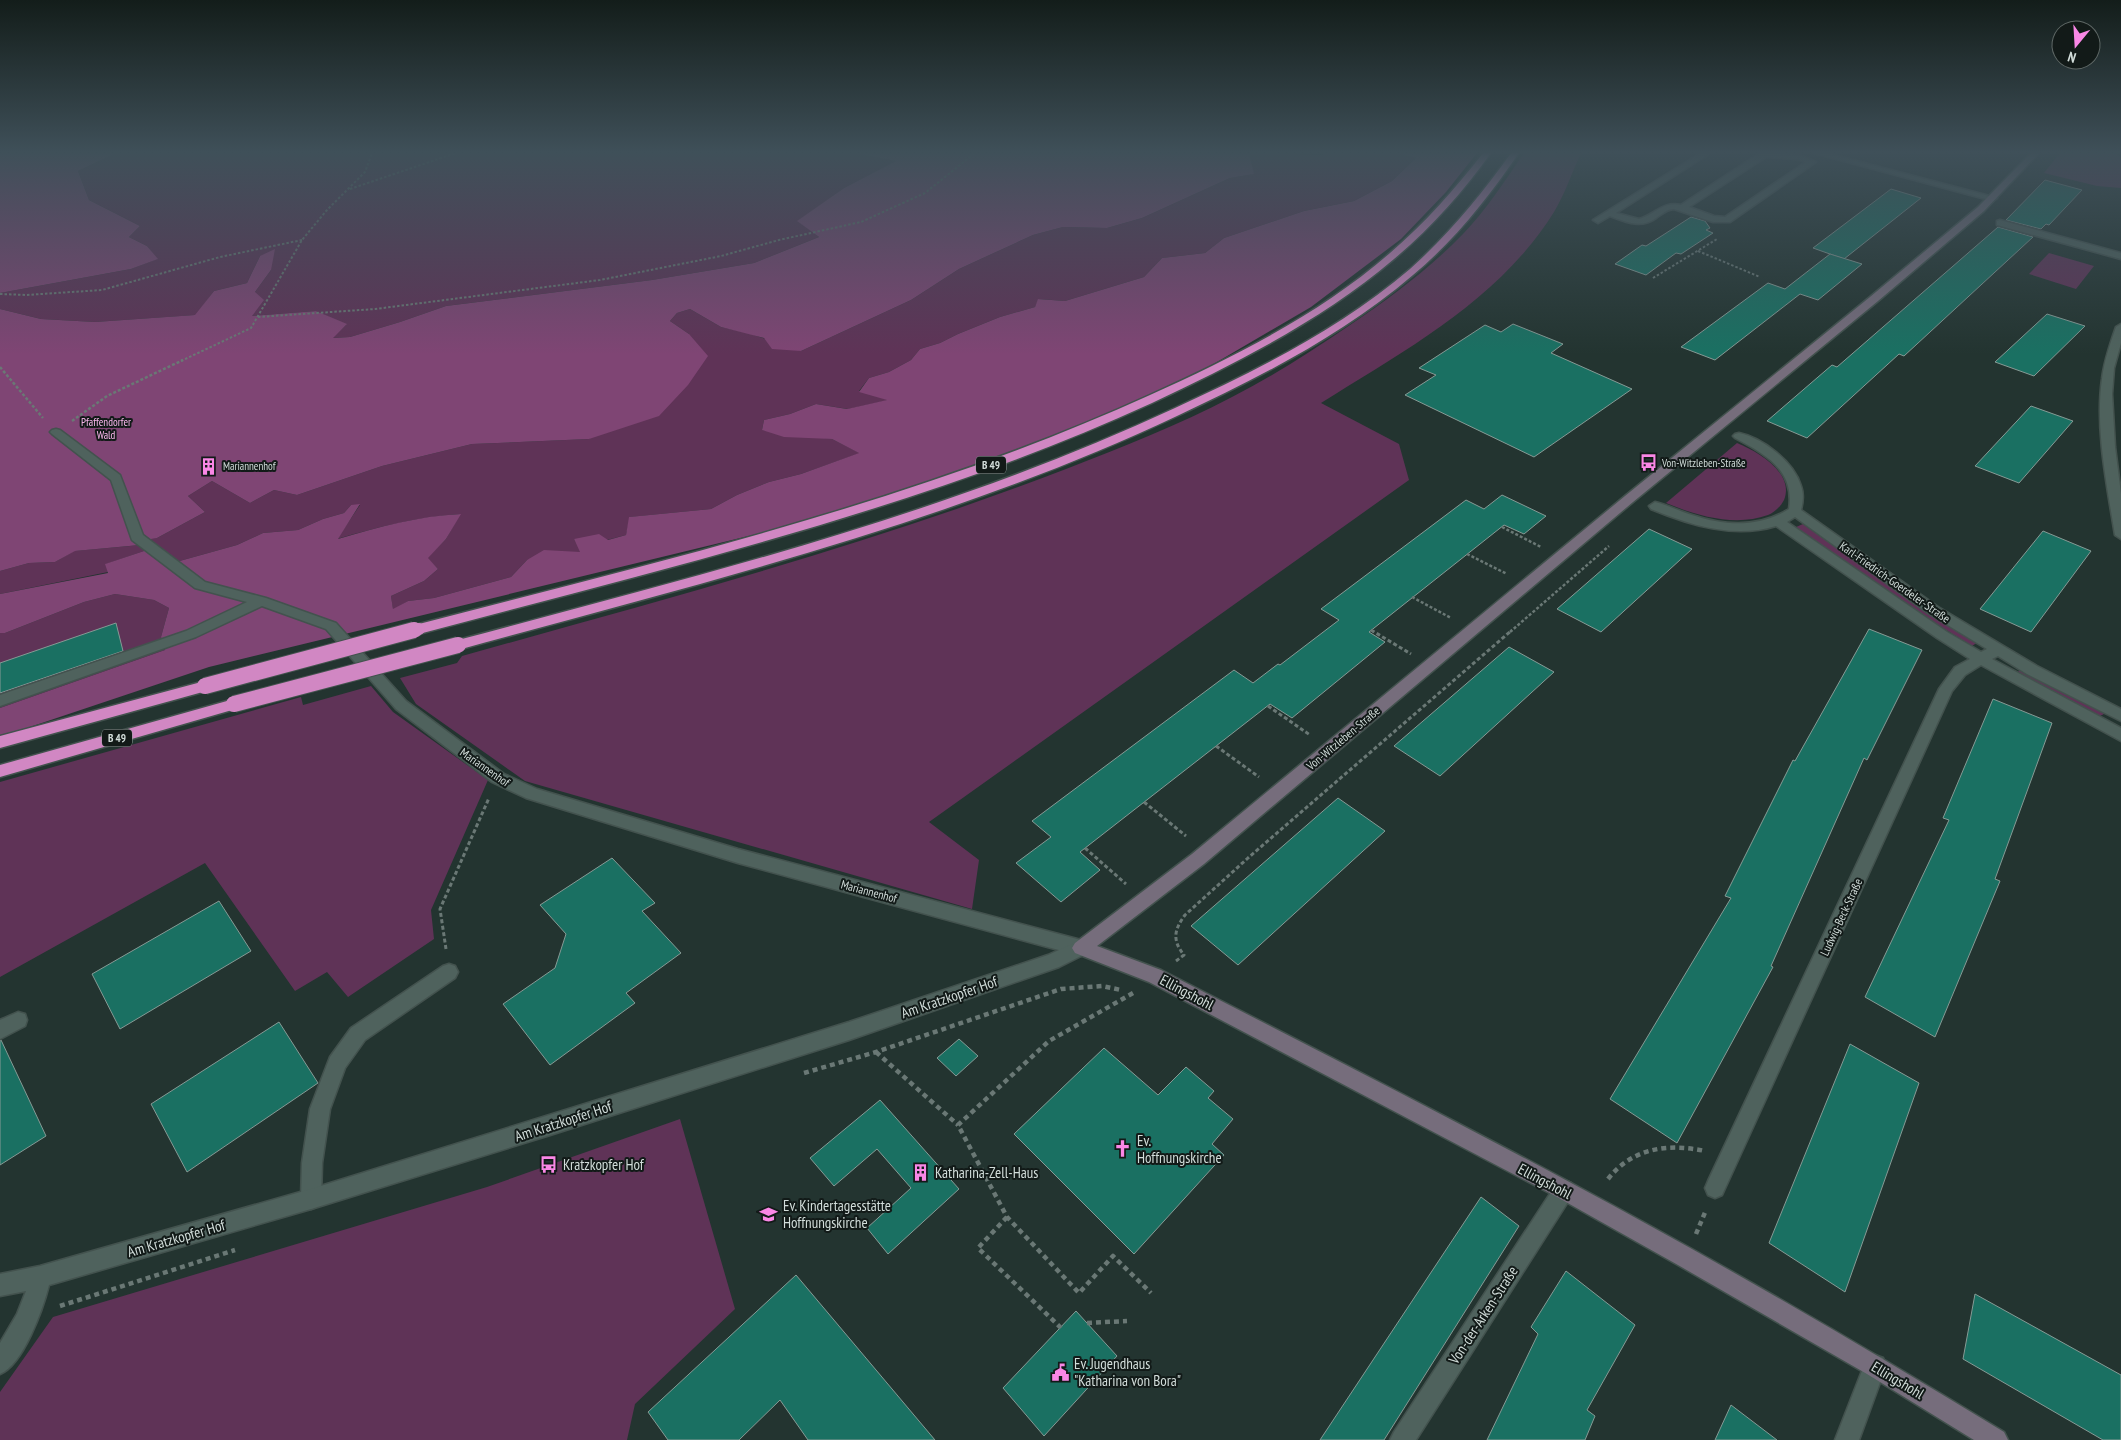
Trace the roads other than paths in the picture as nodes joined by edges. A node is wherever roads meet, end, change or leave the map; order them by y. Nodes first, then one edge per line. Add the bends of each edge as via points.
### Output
1 (1431, 220) edge
2 (1463, 220) edge
3 (1967, 220) edge
4 (2000, 223) dead end
5 (2121, 256) edge
6 (2121, 327) edge
7 (56, 432) road end
8 (1739, 436) dead end
9 (1655, 506) dead end
10 (1795, 511) junction
11 (1779, 522) junction
12 (2121, 535) edge
13 (261, 601) junction
14 (1998, 649) junction
15 (1981, 659) junction
16 (0, 701) edge
17 (2121, 716) edge
18 (2121, 736) edge
19 (0, 742) edge
20 (0, 772) edge
21 (1081, 948) junction
22 (449, 972) road end
23 (18, 1020) dead end
24 (0, 1030) edge
25 (1715, 1188) road end
26 (1564, 1190) junction
27 (311, 1199) junction
28 (40, 1277) junction
29 (0, 1285) edge
30 (0, 1363) edge
31 (1874, 1366) junction
32 (1402, 1440) edge
33 (1847, 1440) edge
34 (1996, 1440) edge

1 - 19 highway, B 49, bridge via 1409,242 1338,298 1290,329 1144,404 1065,438 900,496 775,534
2 - 20 highway, B 49, bridge via 1436,250 1400,281 1316,340 1257,374 1085,454 914,515 786,555 234,704
3 - 21 street, Von-Witzleben-Straße via 1198,859
4 - 5 street
6 - 12 street via 2110,361 2106,393
7 - 13 street, Mariannenhof via 116,478 137,537 200,585
8 - 10 street via 1785,467 1798,494
9 - 11 street via 1716,525 1752,527
10 - 11 street
10 - 14 street, Karl-Friedrich-Goerdeler-Straße via 1933,610
11 - 15 street, Karl-Friedrich-Goerdeler-Straße via 1895,604
13 - 16 street via 191,634
13 - 21 street, Mariannenhof via 331,626 401,705 498,778 532,794 738,856
14 - 15 street
14 - 17 street, Karl-Friedrich-Goerdeler-Straße
15 - 18 street, Karl-Friedrich-Goerdeler-Straße
15 - 25 street, Ludwig-Beck-Straße via 1960,671 1946,689
21 - 26 street, Ellingshohl via 1155,976
21 - 27 street, Am Kratzkopfer Hof via 1053,961 849,1031
22 - 27 street via 358,1034 337,1063 320,1109 312,1163
23 - 24 street
26 - 31 street, Ellingshohl
26 - 32 street, Von-der-Arken-Straße
27 - 28 street, Am Kratzkopfer Hof
28 - 29 street, Am Kratzkopfer Hof
28 - 30 street via 34,1303 22,1331
31 - 33 street
31 - 34 street, Ellingshohl

